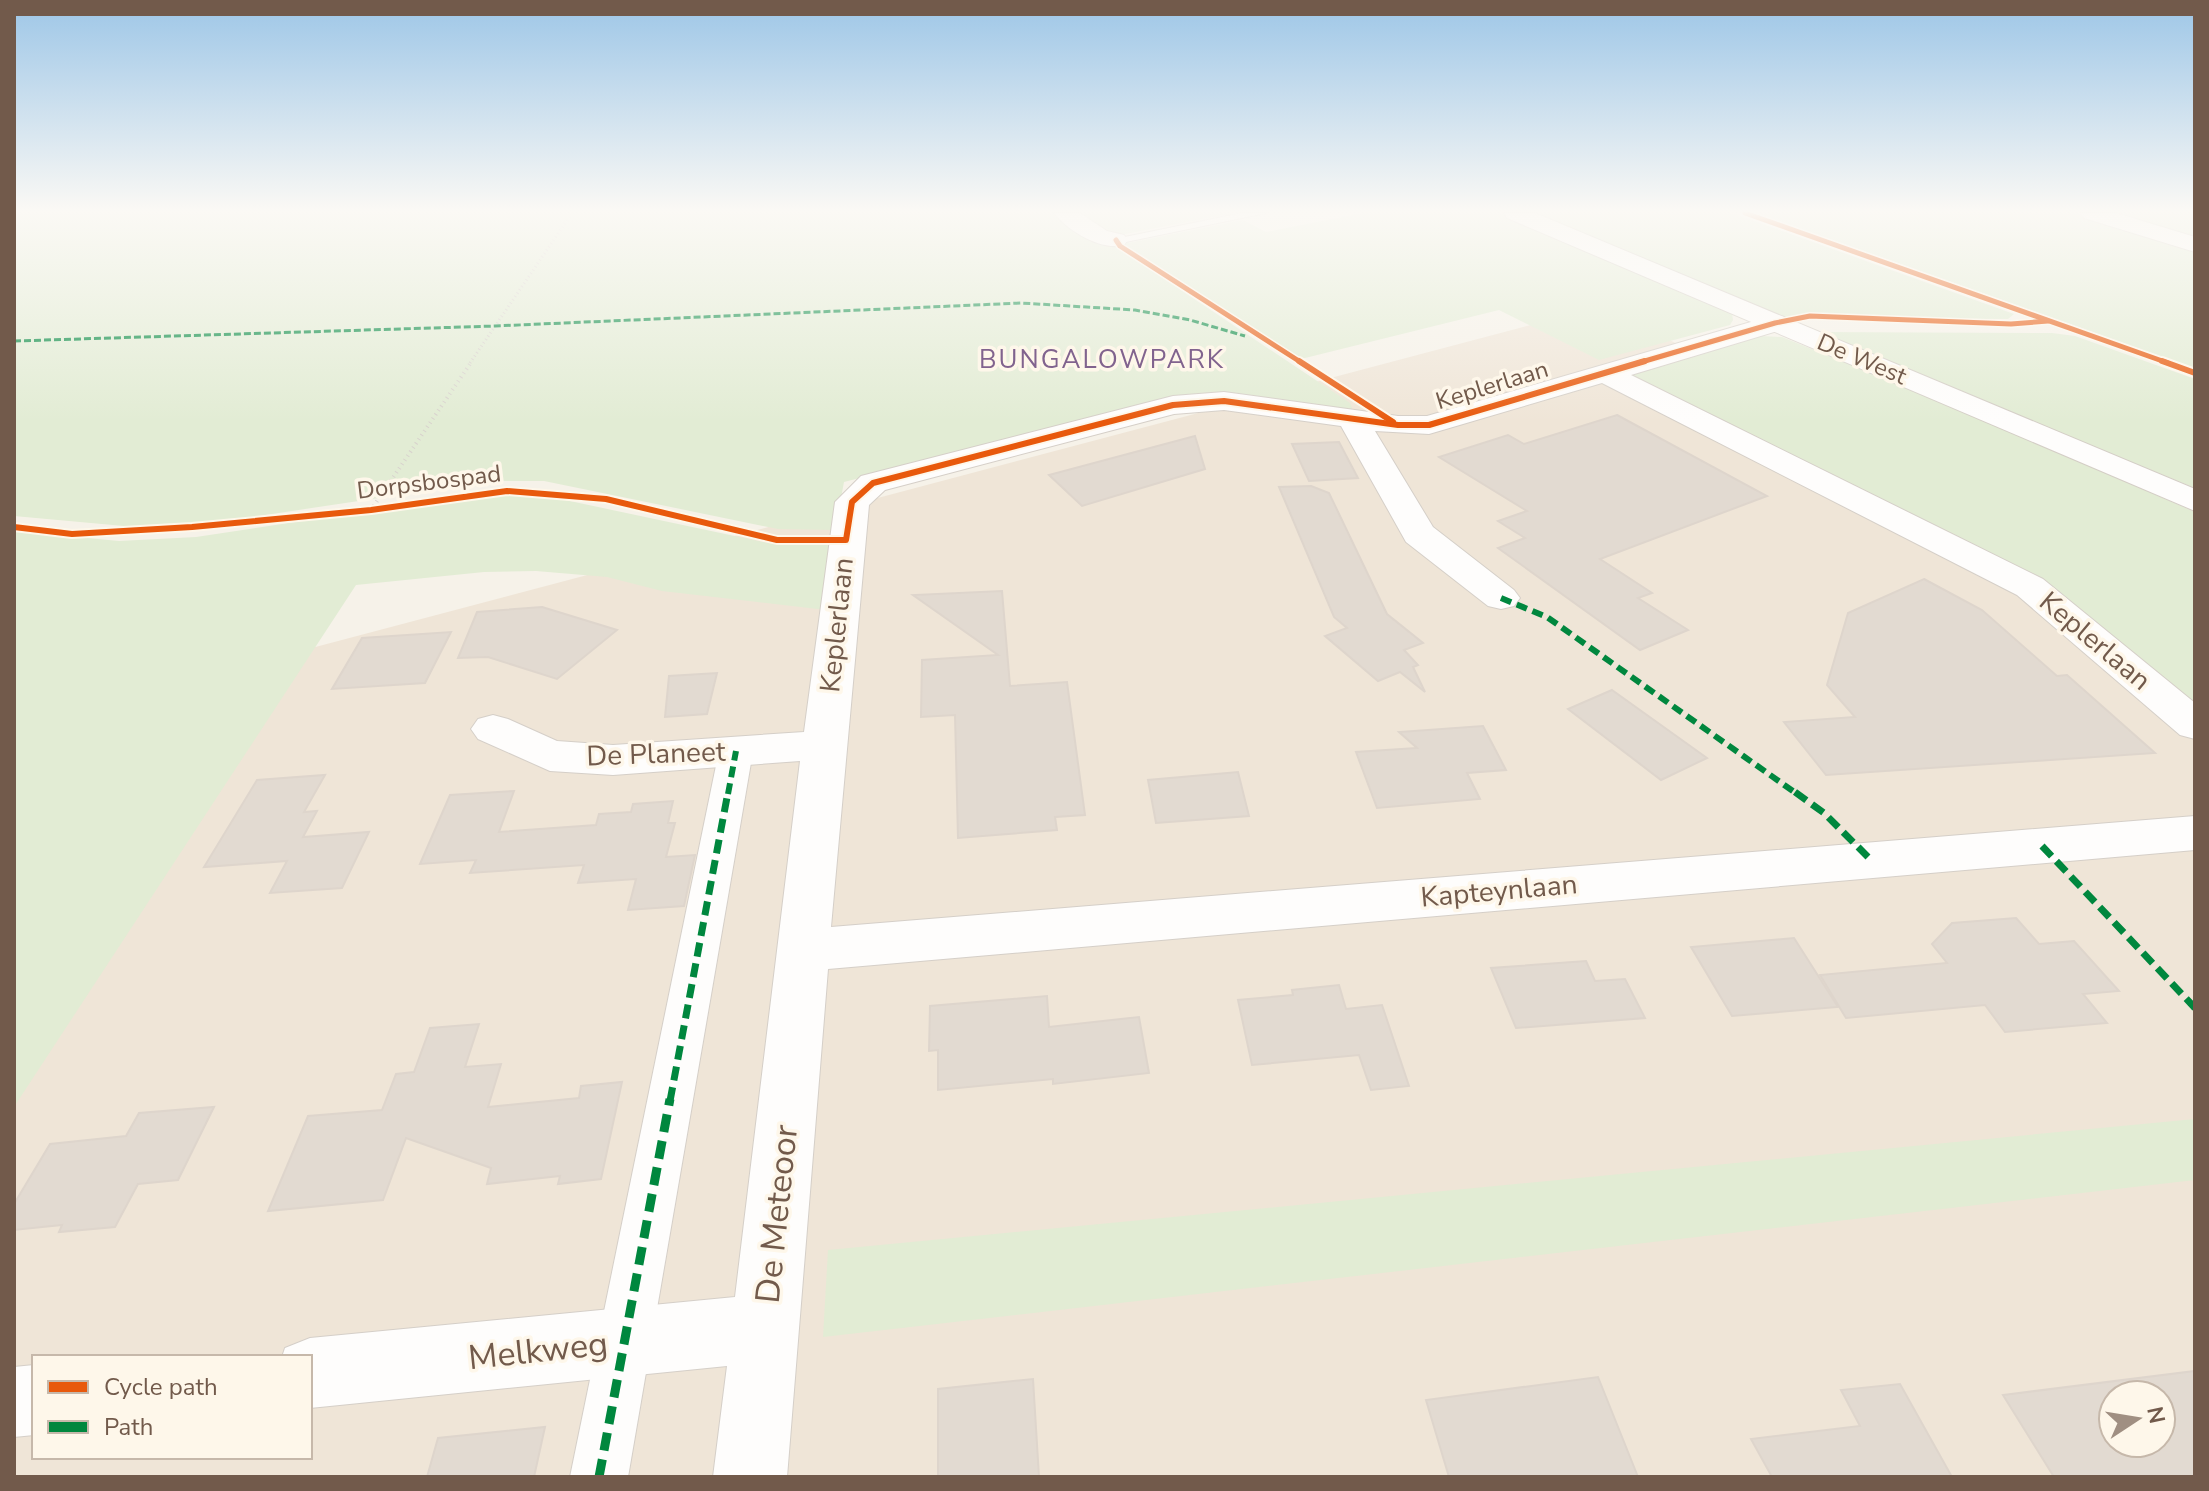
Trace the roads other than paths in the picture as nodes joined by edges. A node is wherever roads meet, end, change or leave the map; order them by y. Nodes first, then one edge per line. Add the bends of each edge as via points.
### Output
1 (1679, 283) edge
2 (1775, 323) junction
3 (1603, 372) junction
4 (1352, 419) junction
5 (2185, 494) edge
6 (1501, 598) dead end
7 (2195, 725) edge
8 (493, 729) dead end
9 (824, 745) junction
10 (736, 751) junction
11 (2195, 833) edge
12 (803, 950) junction
13 (765, 1328) junction
14 (624, 1342) junction
15 (312, 1373) edge
16 (599, 1477) edge
17 (750, 1477) edge

1 - 2 street, De West
2 - 3 street, Keplerlaan
2 - 5 street, De West
3 - 4 street, Keplerlaan via 1429,425
3 - 7 street, Keplerlaan via 2030,587
4 - 6 street via 1419,534
4 - 9 street, Keplerlaan via 1224,401 1173,405 873,483 852,502
8 - 10 street, De Planeet via 550,756 613,760
9 - 10 street, De Planeet
9 - 12 street, Keplerlaan
10 - 14 street
11 - 12 street, Kapteynlaan
12 - 13 street, De Meteoor
13 - 14 street, Melkweg
13 - 17 street, De Meteoor
14 - 15 street, Melkweg
14 - 16 street

